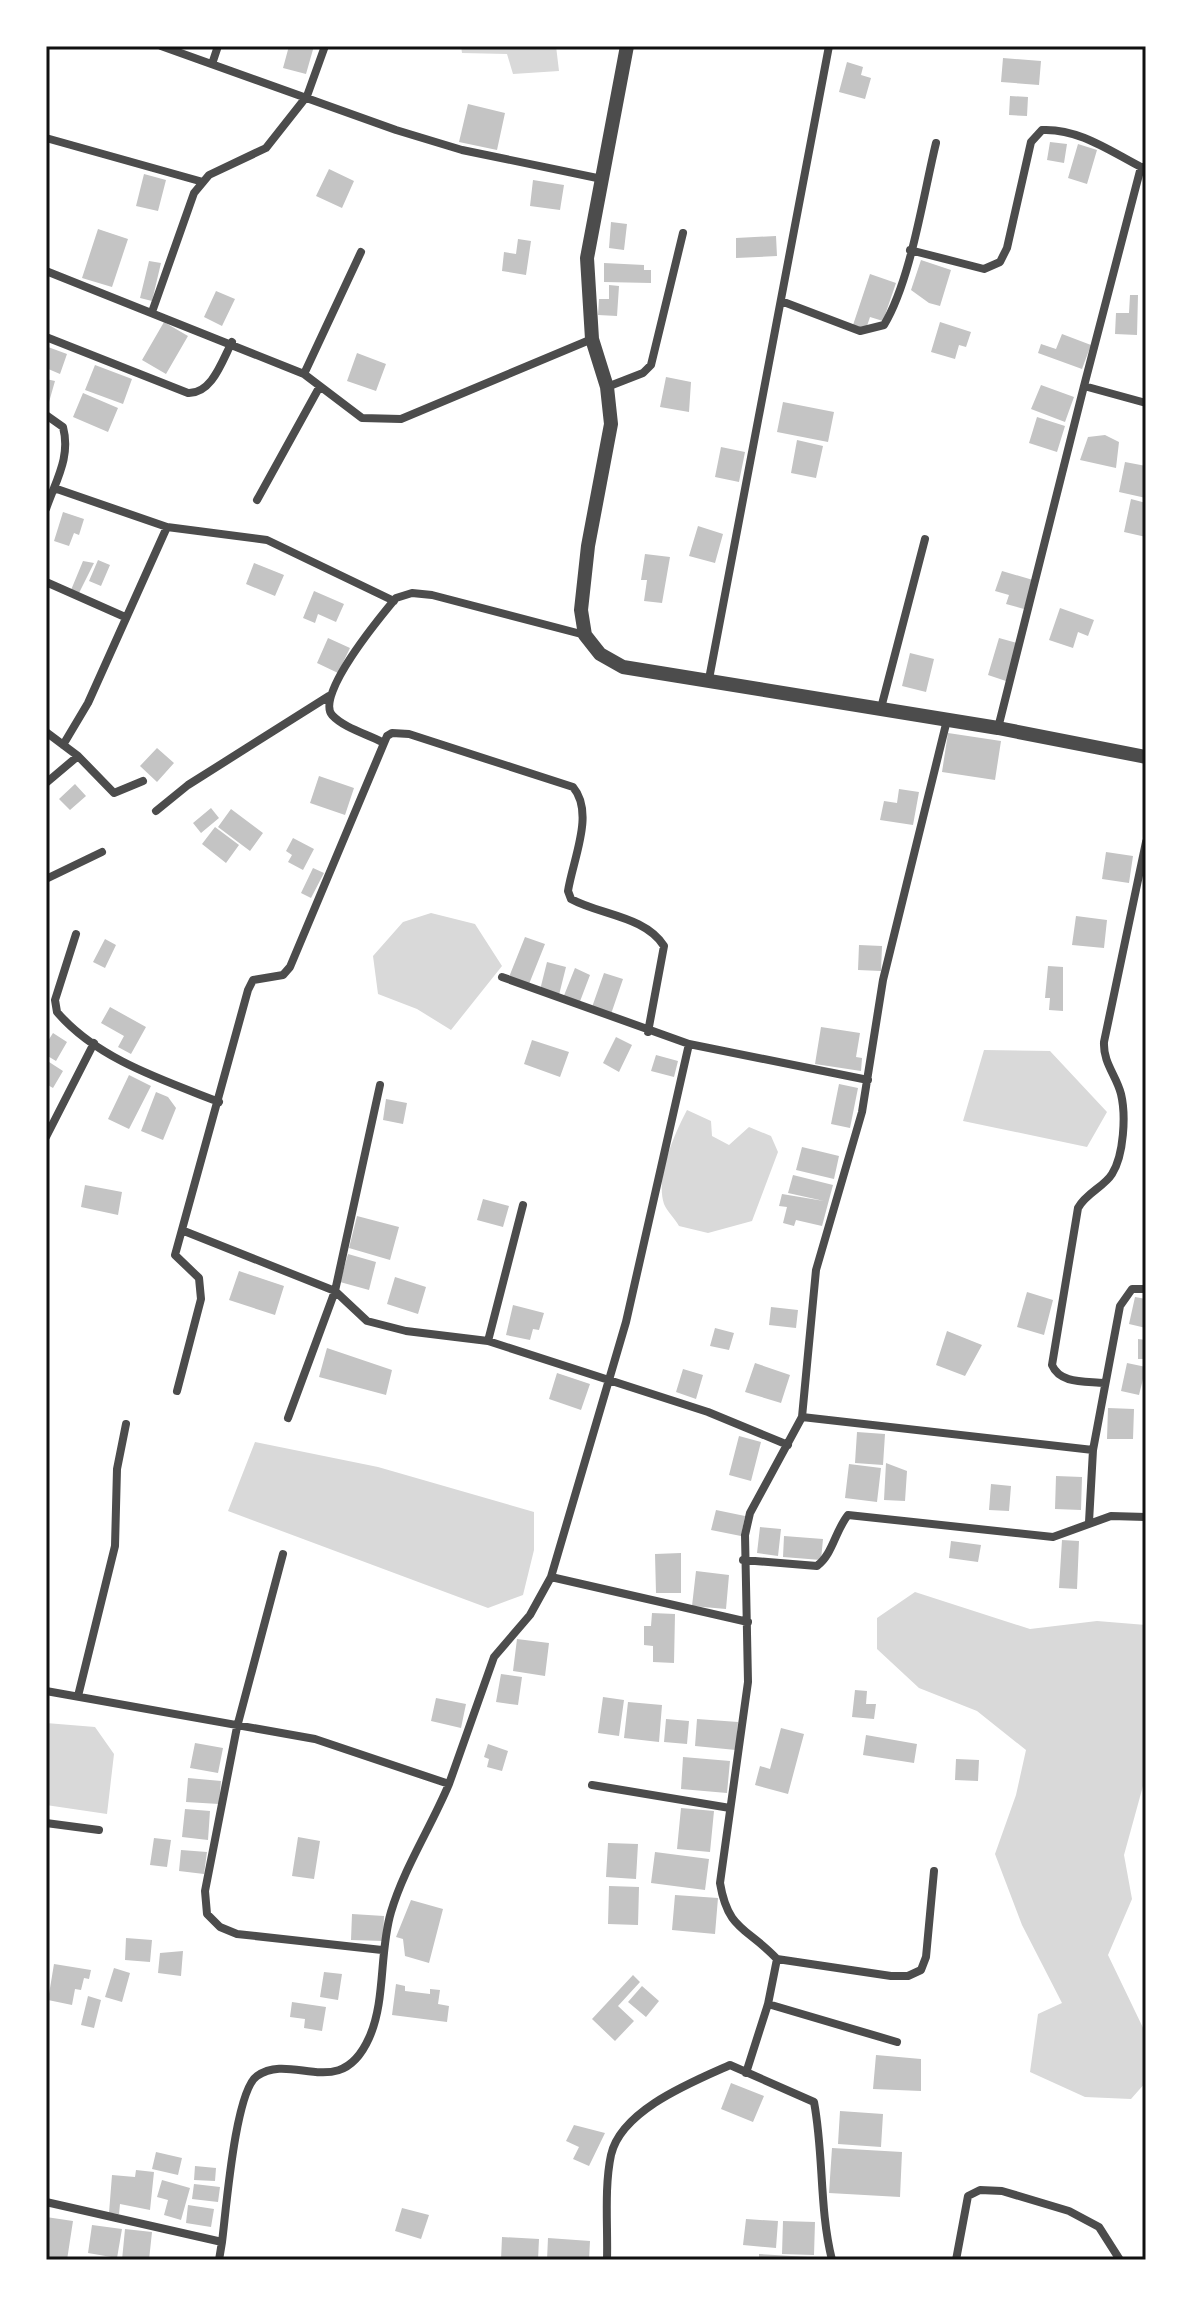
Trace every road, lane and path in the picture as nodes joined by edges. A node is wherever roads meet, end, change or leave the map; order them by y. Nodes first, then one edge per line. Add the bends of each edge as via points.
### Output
1 (161, 46) edge
2 (218, 46) edge
3 (325, 46) edge
4 (627, 46) edge
5 (829, 46) edge
6 (212, 64) junction
7 (307, 96) junction
8 (46, 138) edge
9 (936, 143) dead end
10 (1143, 167) edge
11 (602, 179) junction
12 (203, 182) junction
13 (683, 233) dead end
14 (910, 250) junction
15 (361, 252) dead end
16 (46, 271) edge
17 (781, 301) junction
18 (152, 312) junction
19 (46, 337) edge
20 (592, 339) junction
21 (232, 342) junction
22 (304, 374) junction
23 (320, 386) junction
24 (1084, 386) junction
25 (607, 387) junction
26 (1146, 403) edge
27 (46, 415) edge
28 (54, 488) junction
29 (257, 500) dead end
30 (46, 509) edge
31 (167, 527) junction
32 (925, 539) dead end
33 (46, 582) edge
34 (394, 601) junction
35 (125, 617) junction
36 (585, 635) junction
37 (709, 679) junction
38 (329, 696) junction
39 (881, 708) junction
40 (947, 720) junction
41 (998, 728) junction
42 (46, 732) edge
43 (382, 742) junction
44 (63, 745) junction
45 (78, 756) junction
46 (1146, 757) edge
47 (143, 781) dead end
48 (46, 783) edge
49 (156, 811) dead end
50 (1146, 842) edge
51 (102, 852) dead end
52 (46, 879) edge
53 (76, 934) dead end
54 (502, 977) dead end
55 (648, 1032) junction
56 (94, 1043) junction
57 (689, 1044) junction
58 (868, 1080) junction
59 (380, 1085) dead end
60 (219, 1102) junction
61 (46, 1137) edge
62 (523, 1205) dead end
63 (184, 1231) junction
64 (1146, 1289) edge
65 (335, 1291) junction
66 (488, 1341) junction
67 (610, 1378) junction
68 (1104, 1383) junction
69 (177, 1391) dead end
70 (802, 1417) junction
71 (288, 1418) dead end
72 (126, 1424) dead end
73 (788, 1445) junction
74 (1093, 1450) junction
75 (1146, 1517) edge
76 (1089, 1522) junction
77 (283, 1554) dead end
78 (743, 1560) junction
79 (551, 1577) junction
80 (748, 1622) junction
81 (46, 1691) edge
82 (78, 1696) junction
83 (237, 1727) junction
84 (449, 1784) junction
85 (592, 1785) dead end
86 (730, 1808) junction
87 (46, 1823) edge
88 (99, 1830) dead end
89 (934, 1871) dead end
90 (382, 1950) junction
91 (777, 1959) junction
92 (768, 2004) junction
93 (897, 2042) dead end
94 (746, 2073) junction
95 (46, 2202) edge
96 (222, 2242) junction
97 (219, 2260) edge
98 (607, 2260) edge
99 (832, 2260) edge
100 (956, 2260) edge
101 (1120, 2260) edge

1 - 6 street
2 - 6 street
3 - 7 street
4 - 11 street
5 - 17 street
6 - 7 street
7 - 11 street via 462,150
7 - 12 street via 266,148
8 - 12 street
9 - 14 street
10 - 14 street via 1078,135 1042,130 1031,142 1000,262 984,269
10 - 24 street
11 - 20 street via 587,258
12 - 18 street via 182,221
13 - 25 street via 651,365
14 - 17 street via 892,312 875,329 849,328
15 - 22 street
16 - 18 street
17 - 37 street
18 - 21 street
19 - 21 street via 188,393 207,387
20 - 23 street via 401,419 362,418
20 - 25 street
21 - 22 street
22 - 23 street
23 - 29 street
24 - 26 street
24 - 41 street
25 - 36 street via 611,424 588,546 581,610
27 - 28 street via 63,427 67,442
28 - 30 street
28 - 31 street
31 - 34 street via 267,540
31 - 35 street
32 - 39 street
33 - 35 street
34 - 36 street via 412,593 432,595
34 - 38 street
35 - 44 street via 88,703
36 - 37 street via 600,654 623,667
37 - 39 street
38 - 43 street via 330,713
38 - 49 street
39 - 40 street
40 - 41 street
40 - 58 street via 883,980
41 - 46 street
42 - 44 street
43 - 55 street via 392,733 409,734 573,787 583,798 584,816 568,891 571,899 642,925 664,946
43 - 60 street via 290,967 283,975 253,980 248,990
44 - 45 street
45 - 47 street via 114,793
45 - 48 street
50 - 68 street via 1104,1042 1104,1057 1124,1113 1116,1165 1078,1208 1052,1365 1066,1379
51 - 52 street
53 - 56 street via 55,1000 66,1023
54 - 55 street
55 - 57 street
56 - 60 street via 136,1069
56 - 61 street
57 - 58 street
57 - 67 street
58 - 70 street via 816,1270
59 - 65 street
60 - 63 street
62 - 66 street
63 - 65 street
63 - 69 street via 175,1255 199,1278 201,1299
64 - 68 street via 1132,1289 1123,1296
65 - 66 street via 367,1321
65 - 71 street
66 - 67 street
67 - 73 street
67 - 79 street
68 - 74 street
70 - 73 street
70 - 74 street
72 - 82 street via 117,1469 115,1546
73 - 78 street via 750,1513
74 - 76 street
75 - 76 street via 1111,1516
76 - 78 street via 1053,1537 848,1515 817,1566
77 - 83 street
78 - 80 street
79 - 80 street
79 - 84 street via 530,1615 494,1657
80 - 86 street via 748,1682
81 - 82 street
82 - 83 street
83 - 84 street via 315,1739
83 - 90 street via 205,1891 207,1914 237,1934
84 - 90 street via 391,1910
85 - 86 street
86 - 91 street via 720,1883 725,1909 737,1927 760,1940
87 - 88 street
89 - 91 street via 921,1970 891,1976
90 - 96 street via 377,2005 369,2037 355,2060 329,2072 278,2070 257,2075 246,2089
91 - 92 street
92 - 93 street
92 - 94 street
94 - 98 street via 730,2065 676,2090 628,2123 611,2154
94 - 99 street via 814,2102 824,2226
95 - 96 street
96 - 97 street
100 - 101 street via 963,2210 968,2196 980,2190 1002,2191 1069,2211 1099,2227

